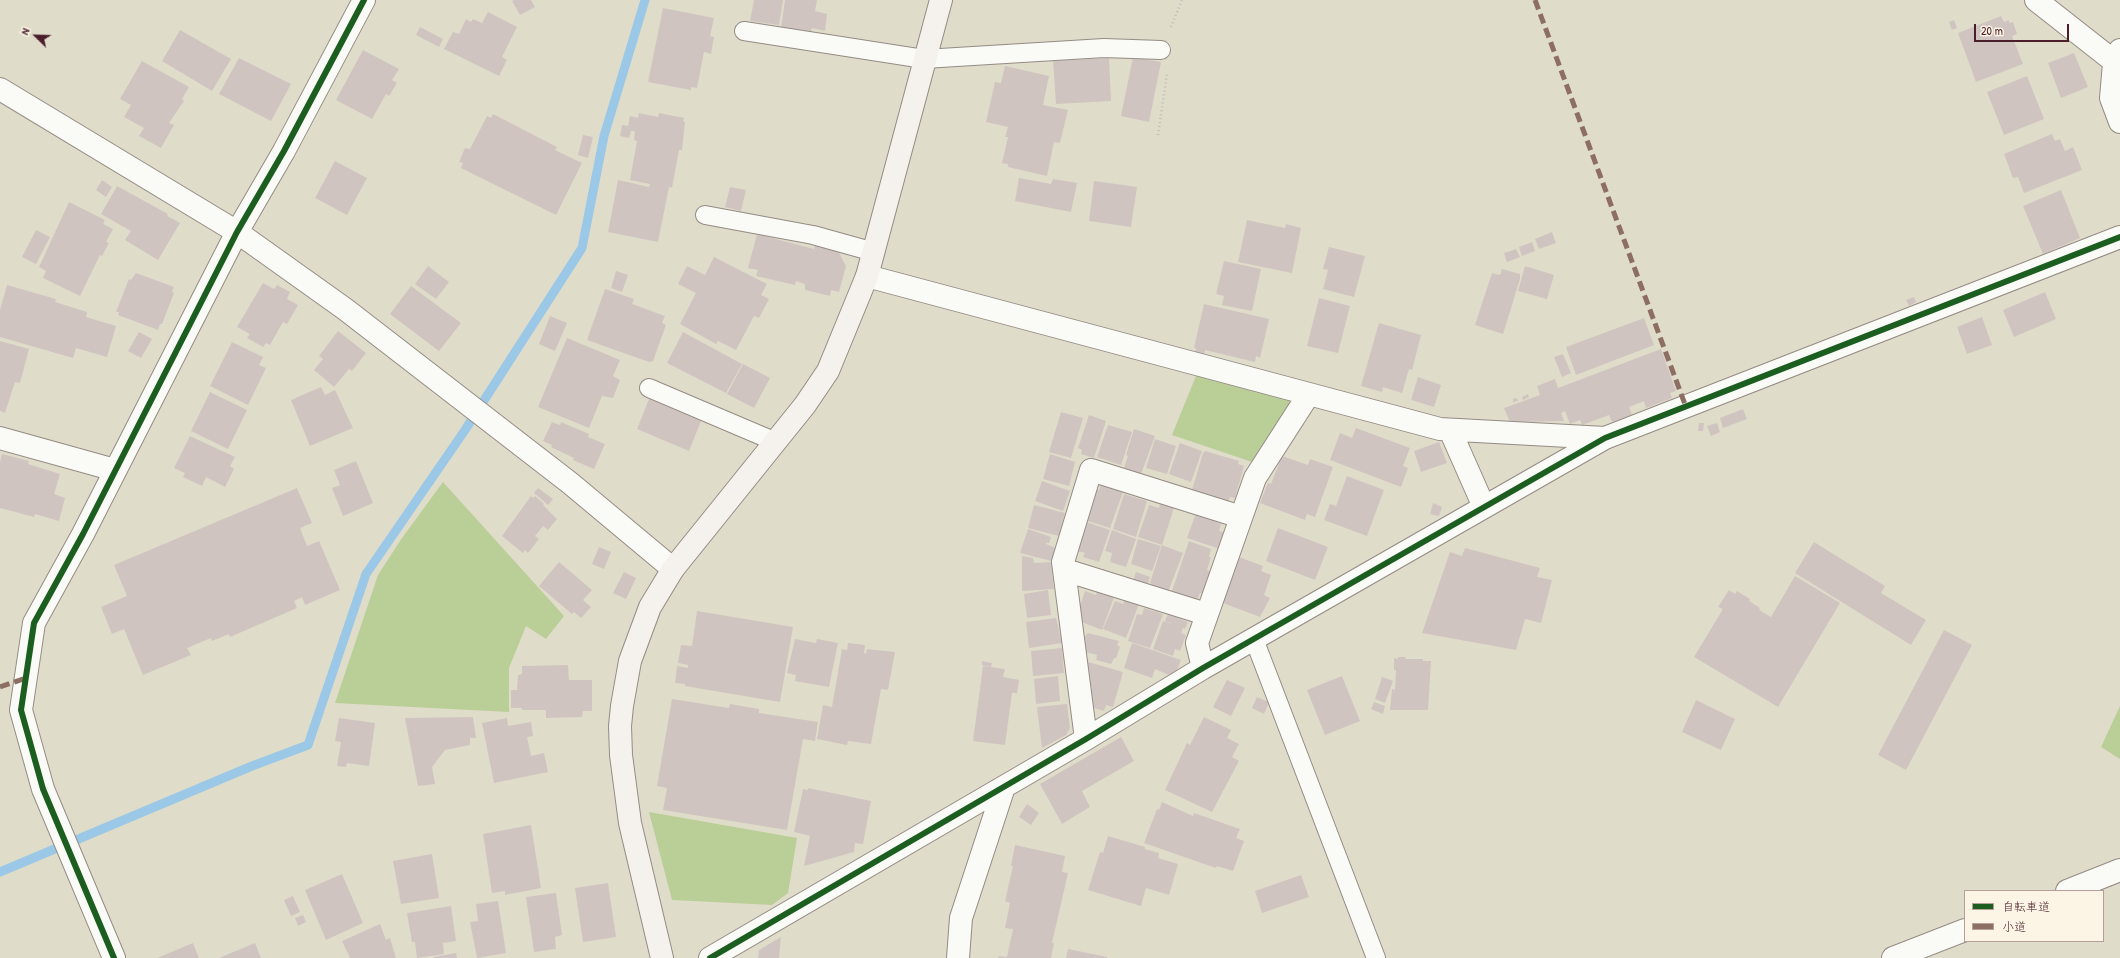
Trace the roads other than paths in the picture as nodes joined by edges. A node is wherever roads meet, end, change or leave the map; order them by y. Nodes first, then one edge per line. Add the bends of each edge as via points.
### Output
1 (364, 0) edge
2 (941, 0) edge
3 (2036, 0) edge
4 (744, 31) dead end
5 (1161, 50) road end
6 (924, 59) junction
7 (2118, 59) edge
8 (0, 89) edge
9 (2120, 122) edge
10 (705, 215) dead end
11 (237, 232) junction
12 (2120, 238) edge
13 (874, 252) junction
14 (867, 276) junction
15 (650, 388) dead end
16 (1308, 394) junction
17 (1450, 430) junction
18 (0, 438) edge
19 (1605, 438) junction
20 (776, 442) junction
21 (115, 470) junction
22 (1484, 507) junction
23 (1241, 518) junction
24 (673, 569) junction
25 (1065, 570) junction
26 (1206, 614) junction
27 (1254, 639) junction
28 (1202, 668) junction
29 (1086, 740) junction
30 (1004, 788) junction
31 (2120, 870) edge
32 (2070, 890) edge
33 (1964, 930) edge
34 (1900, 957) edge
35 (114, 958) edge
36 (662, 958) edge
37 (710, 958) edge
38 (958, 958) edge
39 (1376, 958) edge

1 - 11 street via 284,151
2 - 6 street
3 - 7 street
4 - 6 lane
5 - 6 lane via 1104,48
6 - 13 street
7 - 9 street via 2111,98
8 - 11 street
10 - 13 lane via 813,235
11 - 21 street
11 - 24 street via 345,309 570,483
12 - 19 street
13 - 14 street
14 - 16 street
14 - 20 street via 828,371
15 - 20 lane
16 - 17 street
16 - 23 street via 1255,478
17 - 19 street
17 - 22 street
18 - 21 street
19 - 22 street
20 - 24 street
21 - 35 street via 34,623 21,710 43,789
22 - 27 street
23 - 25 street via 1091,470 1063,562
23 - 26 street
24 - 36 street via 650,607 637,638 625,684 620,726 630,823
25 - 26 street
25 - 29 street
26 - 28 street via 1197,643
27 - 28 street
27 - 39 lane
28 - 29 street
29 - 30 street
30 - 37 street
30 - 38 street via 961,918
31 - 32 street
33 - 34 street

